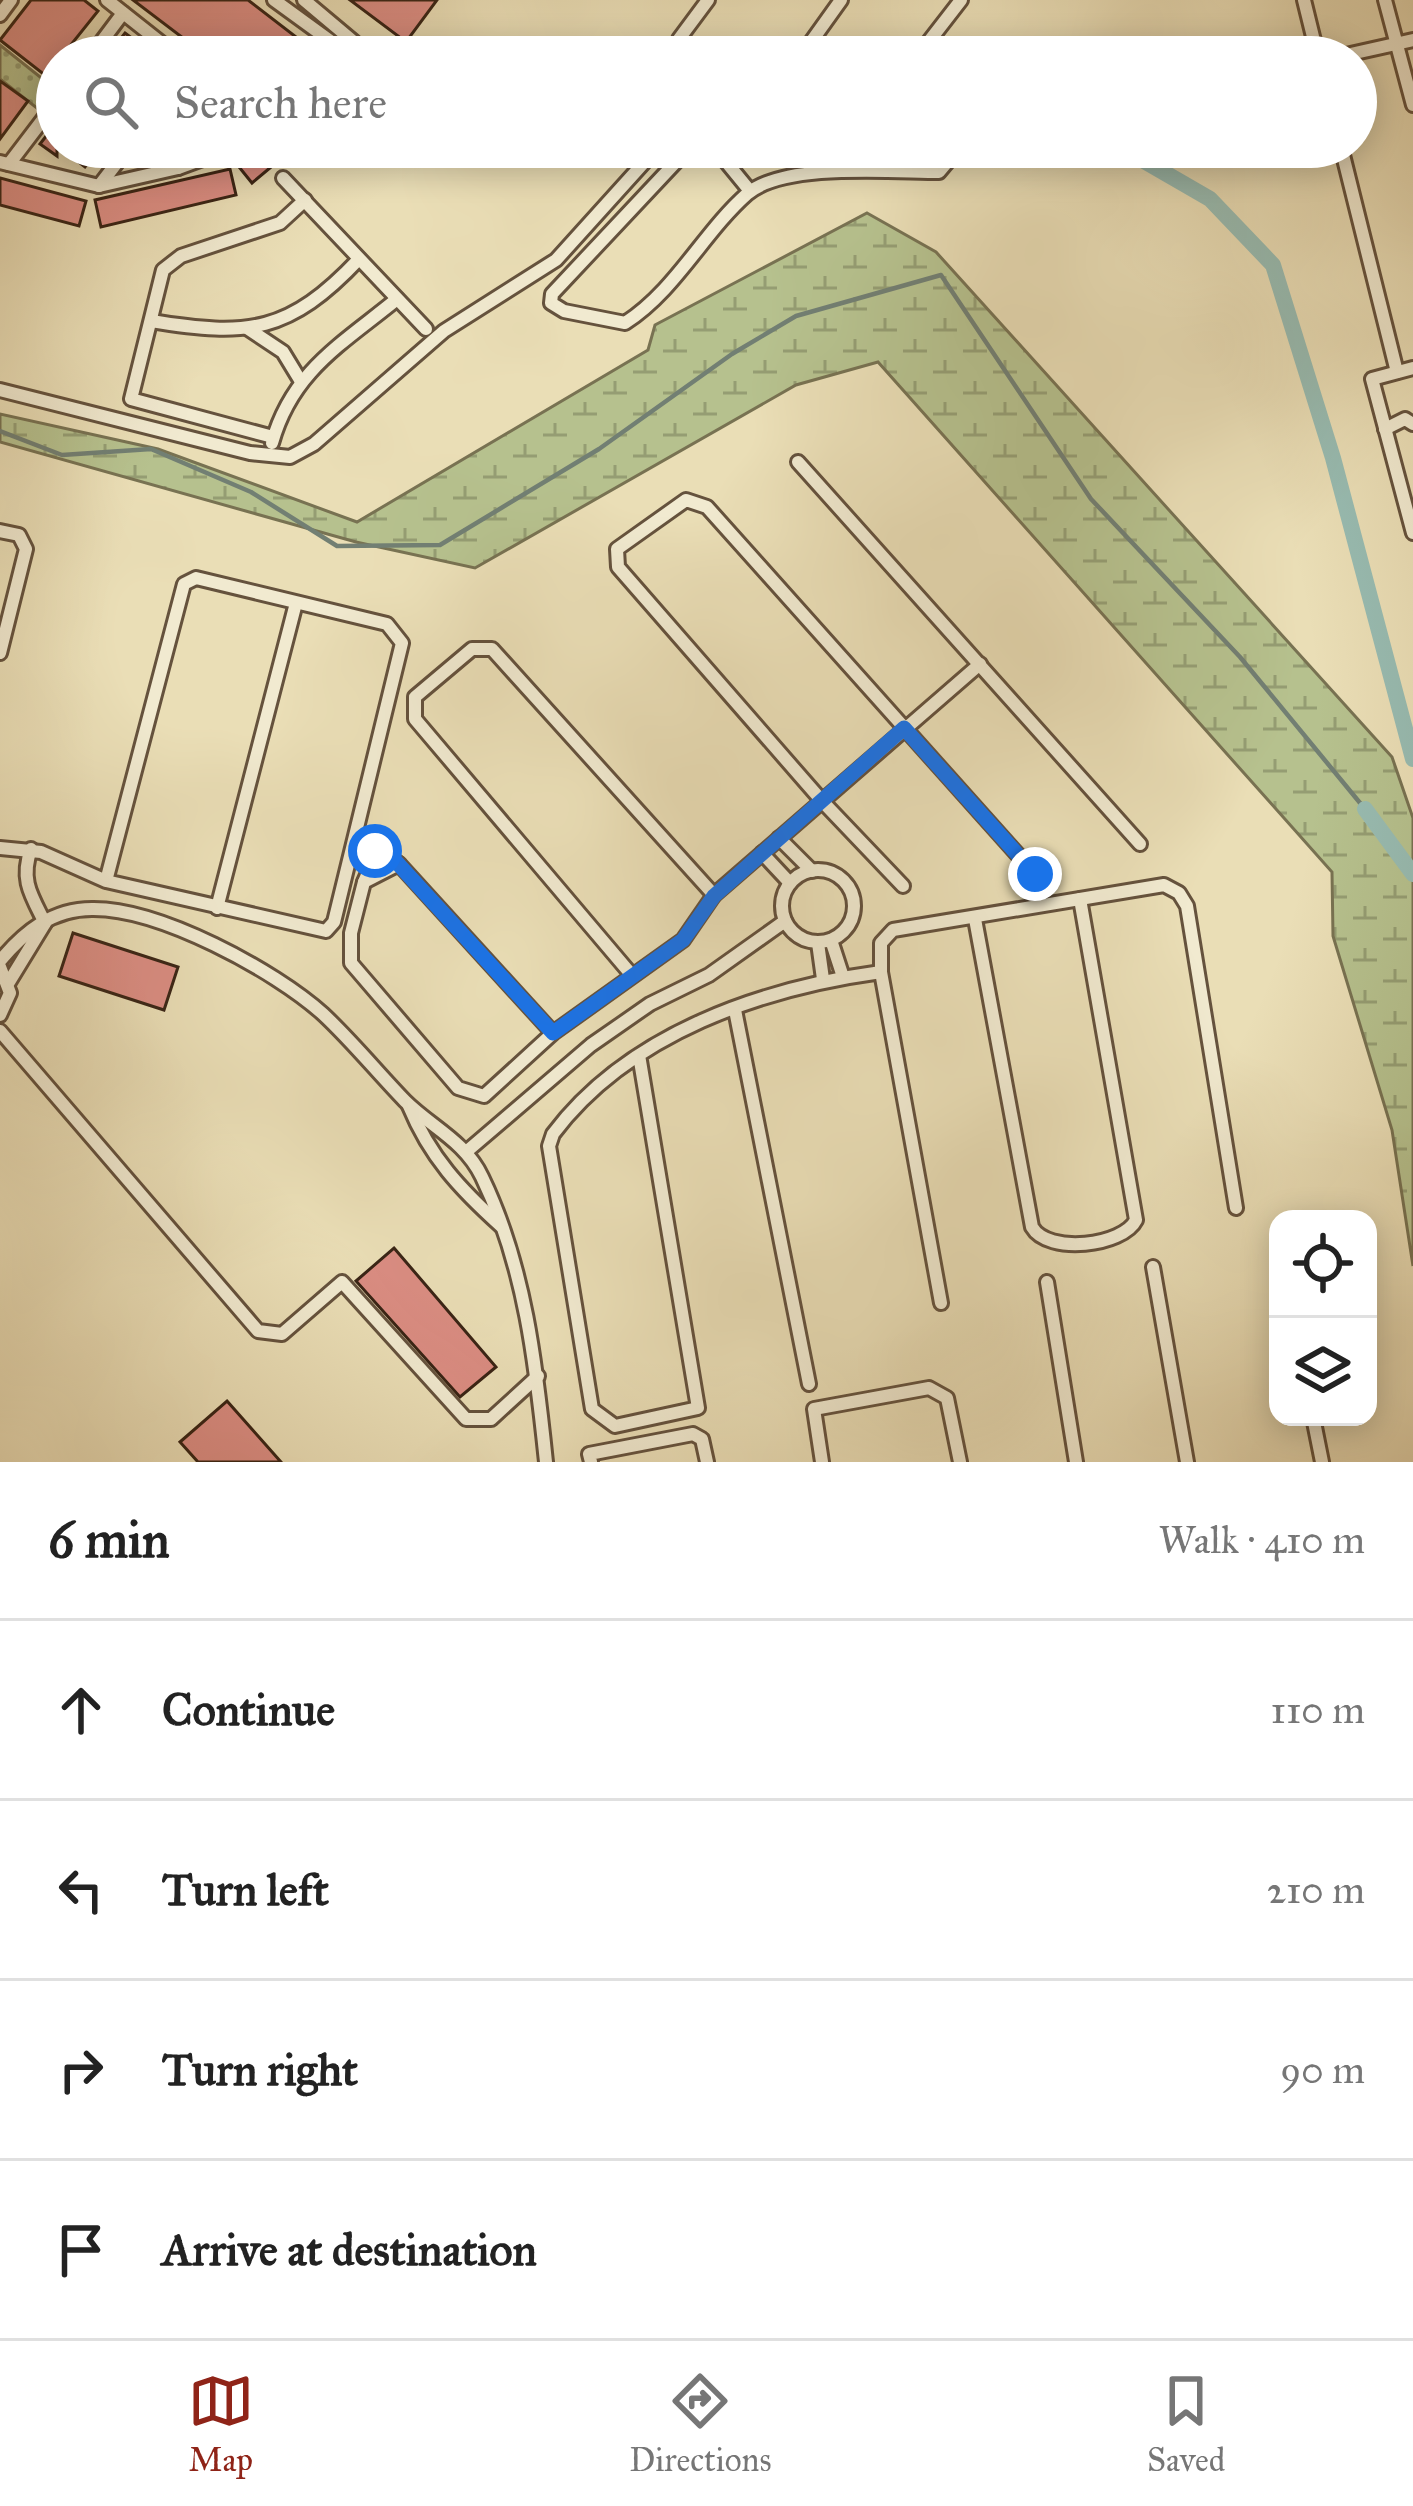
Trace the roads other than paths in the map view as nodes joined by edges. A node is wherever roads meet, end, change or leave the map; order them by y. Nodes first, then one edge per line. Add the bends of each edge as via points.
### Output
1 (11, 0) edge
2 (106, 0) edge
3 (274, 0) edge
4 (304, 0) edge
5 (332, 0) edge
6 (708, 0) edge
7 (841, 0) edge
8 (961, 0) edge
9 (1304, 0) edge
10 (1385, 0) edge
11 (123, 14) junction
12 (321, 14) junction
13 (0, 15) edge
14 (107, 36) edge
15 (152, 36) edge
16 (324, 36) edge
17 (346, 36) edge
18 (681, 36) edge
19 (815, 36) edge
20 (933, 36) edge
21 (1313, 36) edge
22 (1413, 40) edge
23 (1396, 44) junction
24 (1377, 48) edge
25 (1413, 105) edge
26 (36, 126) edge
27 (5, 163) edge
28 (113, 168) edge
29 (178, 168) edge
30 (638, 168) edge
31 (670, 168) edge
32 (731, 168) edge
33 (942, 168) edge
34 (1346, 168) edge
35 (283, 178) dead end
36 (99, 186) junction
37 (750, 191) junction
38 (305, 200) junction
39 (359, 259) junction
40 (398, 298) junction
41 (151, 321) junction
42 (247, 328) junction
43 (426, 329) dead end
44 (1413, 368) edge
45 (1397, 372) junction
46 (300, 380) junction
47 (0, 390) edge
48 (1413, 424) edge
49 (1385, 429) junction
50 (274, 437) junction
51 (268, 457) junction
52 (798, 462) dead end
53 (0, 531) edge
54 (1413, 532) edge
55 (296, 603) junction
56 (0, 653) edge
57 (980, 664) junction
58 (904, 728) junction
59 (822, 801) junction
60 (778, 838) junction
61 (1140, 844) dead end
62 (0, 848) edge
63 (31, 850) junction
64 (762, 853) junction
65 (399, 864) junction
66 (812, 871) junction
67 (1035, 874) dead end
68 (106, 880) junction
69 (364, 882) junction
70 (790, 883) junction
71 (903, 886) dead end
72 (714, 896) junction
73 (1080, 899) junction
74 (217, 908) junction
75 (974, 920) junction
76 (784, 921) junction
77 (45, 923) junction
78 (824, 941) junction
79 (0, 964) edge
80 (881, 972) junction
81 (630, 973) junction
82 (843, 977) junction
83 (823, 979) junction
84 (9, 982) junction
85 (735, 1010) junction
86 (0, 1015) edge
87 (0, 1030) edge
88 (553, 1033) junction
89 (639, 1055) junction
90 (409, 1105) junction
91 (466, 1152) junction
92 (1235, 1208) dead end
93 (503, 1228) junction
94 (1153, 1267) dead end
95 (1047, 1282) dead end
96 (941, 1303) dead end
97 (538, 1376) junction
98 (808, 1384) dead end
99 (676, 1413) junction
100 (615, 1426) junction
101 (1315, 1426) edge
102 (679, 1436) junction
103 (617, 1449) junction
104 (546, 1462) edge
105 (591, 1462) edge
106 (707, 1462) edge
107 (822, 1462) edge
108 (960, 1462) edge
109 (1076, 1462) edge
110 (1187, 1462) edge
111 (1322, 1462) edge

1 - 13 street
2 - 11 street
3 - 16 street
4 - 12 street
5 - 12 street
6 - 18 street
7 - 19 street
8 - 20 street
9 - 21 street
10 - 23 street
11 - 14 street
11 - 15 street
12 - 17 street
22 - 23 street
23 - 24 street
23 - 25 street
26 - 27 street
27 - 36 street
28 - 36 street
29 - 36 street
30 - 51 street via 540,273 444,332 314,444
31 - 37 street via 551,303 625,323
32 - 37 street
33 - 37 street via 826,171
34 - 45 street
35 - 38 street
38 - 39 street
38 - 41 street via 248,238 170,263
39 - 40 street
39 - 42 street via 311,306
40 - 43 street
40 - 46 street
41 - 42 street
41 - 50 street via 130,399
42 - 46 street via 283,352
44 - 45 street
45 - 49 street via 1372,379
46 - 50 street
47 - 51 street
48 - 49 street via 1405,419
49 - 54 street
50 - 51 street
52 - 57 street
53 - 56 street via 19,535 26,549
55 - 68 street via 196,578 184,584
55 - 74 street
55 - 74 street via 387,624 401,637 334,922 315,931
57 - 58 street
57 - 61 street
58 - 59 street
58 - 59 street via 699,500 686,500 617,549 618,567
58 - 67 street
59 - 60 street
59 - 71 street
60 - 64 street
60 - 66 street
62 - 63 street
63 - 68 street
63 - 77 street via 26,886
64 - 70 street
64 - 72 street
65 - 69 street
65 - 69 street via 378,849
65 - 88 street
66 - 70 street
66 - 78 street via 835,874 851,892 849,926
68 - 74 street
69 - 88 street via 351,963 463,1091 492,1092
70 - 76 street
72 - 81 street via 683,940
72 - 81 street via 492,649 472,649 415,698 415,719
73 - 75 street
73 - 75 street via 1136,1216 1127,1232 1081,1242 1052,1245 1032,1227
73 - 92 street via 1163,885 1184,898
75 - 80 street via 888,932
76 - 78 street via 798,937
76 - 91 street via 591,1045
77 - 79 street via 32,926
77 - 84 street
77 - 90 street via 94,908 163,925 240,959 322,1013
78 - 82 street
78 - 83 street
79 - 84 street
80 - 82 street
80 - 96 street
81 - 88 street
82 - 83 street
83 - 85 street
84 - 86 street
85 - 89 street
85 - 98 street
87 - 97 street via 258,1331 282,1334 342,1282 466,1419 491,1419
89 - 99 street via 698,1408
89 - 100 street via 559,1126 549,1147 592,1409
90 - 91 street
90 - 93 street via 426,1147
91 - 93 street
93 - 97 street
94 - 110 street
95 - 109 street
97 - 104 street
99 - 100 street
99 - 102 street
100 - 103 street
101 - 111 street
102 - 103 street
102 - 106 street via 700,1436
103 - 105 street via 589,1454
107 - 108 street via 814,1409 929,1388 947,1398

